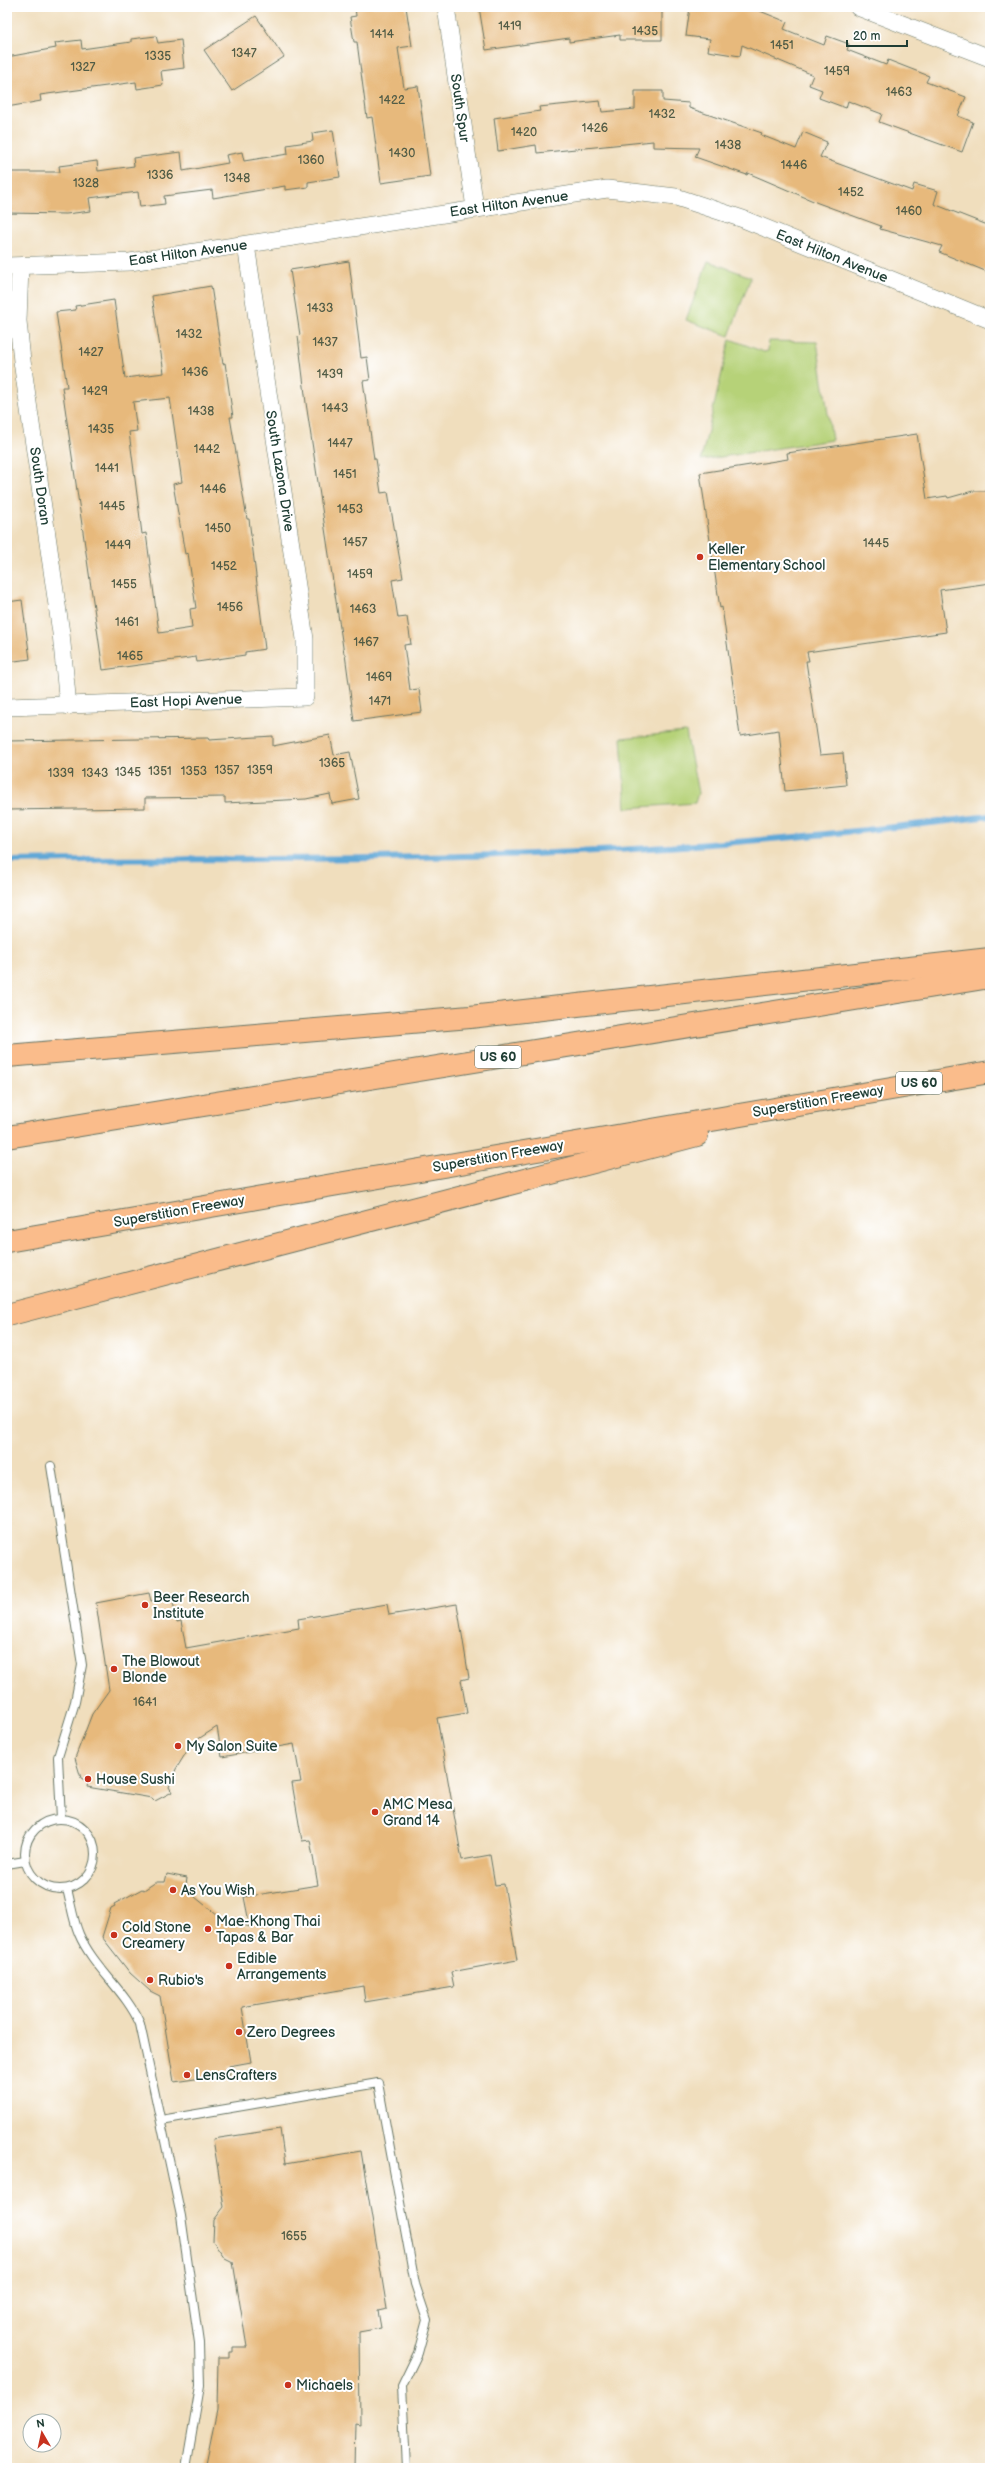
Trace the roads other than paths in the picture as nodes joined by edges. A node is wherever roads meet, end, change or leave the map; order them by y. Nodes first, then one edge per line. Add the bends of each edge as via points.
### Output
1 (446, 7) edge
2 (858, 7) edge
3 (886, 12) edge
4 (990, 58) edge
5 (475, 208) junction
6 (246, 245) junction
7 (13, 267) edge
8 (990, 320) edge
9 (305, 697) joint
10 (68, 706) junction
11 (7, 707) edge
12 (990, 959) edge
13 (990, 977) edge
14 (7, 1056) edge
15 (990, 1072) edge
16 (848, 1095) junction
17 (7, 1136) edge
18 (7, 1241) edge
19 (7, 1315) edge
20 (51, 1466) dead end
21 (61, 1819) junction
22 (25, 1861) junction
23 (7, 1864) edge
24 (67, 1889) junction
25 (161, 2120) junction
26 (186, 2468) edge
27 (406, 2468) edge

1 - 5 street, South Spur
2 - 3 street
3 - 4 street
5 - 6 street, East Hilton Avenue
5 - 8 street, East Hilton Avenue via 607,189 676,197 743,219
6 - 7 street, East Hilton Avenue via 130,262
6 - 9 street, South Lazona Drive via 305,639
7 - 10 street, South Doran via 22,361 61,633
9 - 10 street, East Hopi Avenue
10 - 11 street, East Hopi Avenue
12 - 14 highway via 470,1017
13 - 17 highway, US 60
15 - 16 highway, Superstition Freeway / US 60
16 - 18 highway, Superstition Freeway / US 60
16 - 19 highway
20 - 21 lane via 82,1665 75,1702 58,1757
21 - 22 lane via 41,1824 33,1831 27,1840
21 - 24 lane via 82,1826 95,1845 96,1856 90,1873 78,1885
22 - 23 lane
22 - 24 lane via 29,1872 45,1887
24 - 25 lane via 79,1935 136,2013
25 - 26 lane via 181,2216 198,2343 200,2386
25 - 27 lane via 378,2083 415,2284 427,2320 418,2353 402,2386

